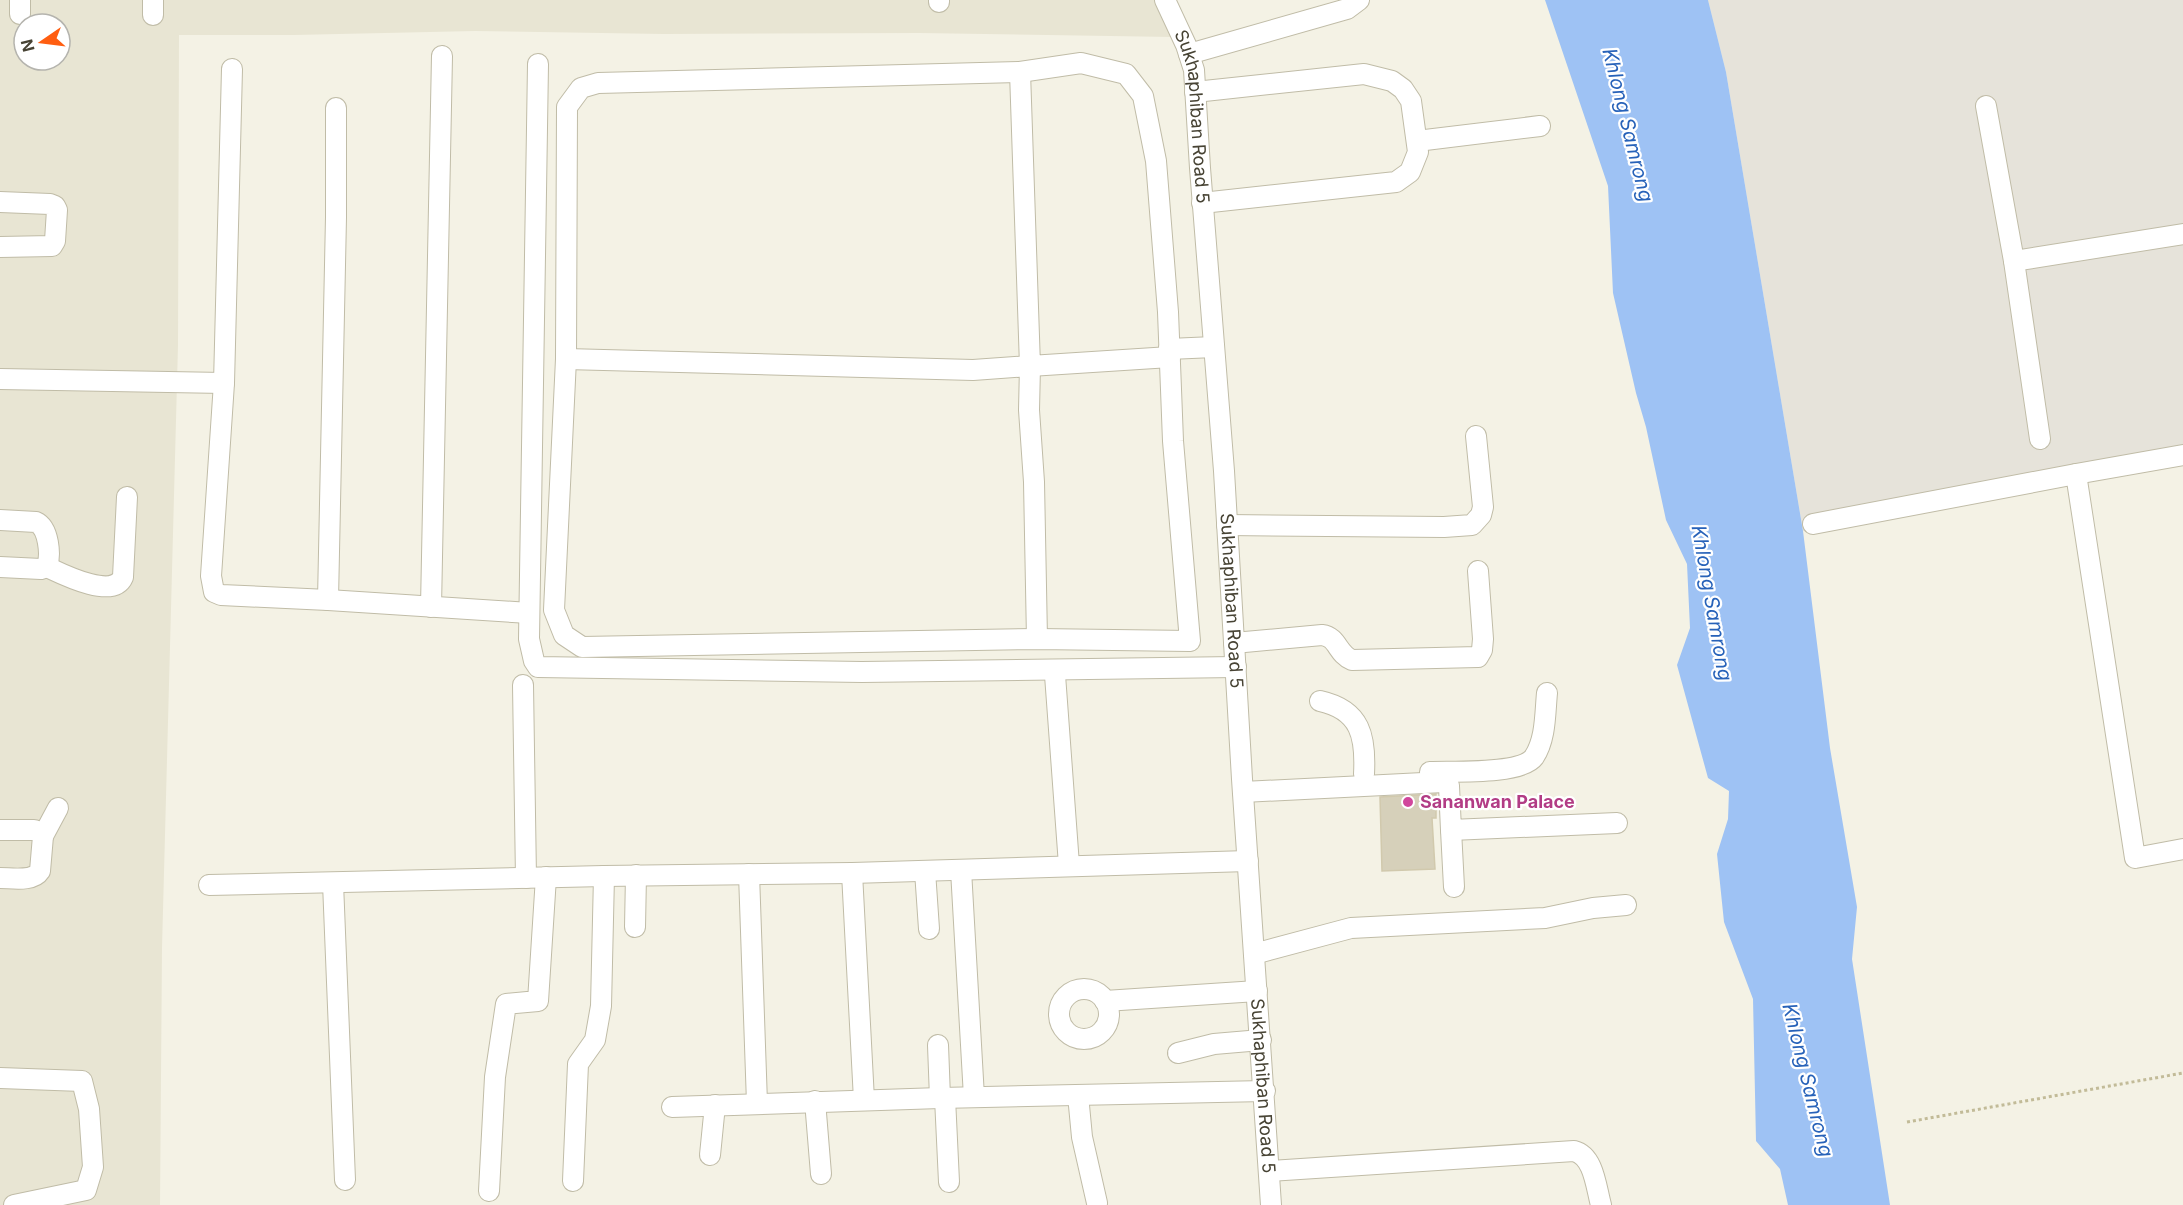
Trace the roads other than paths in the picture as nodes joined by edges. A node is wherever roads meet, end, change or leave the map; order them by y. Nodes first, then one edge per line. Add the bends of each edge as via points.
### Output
1 (1165, 0) edge
2 (1359, 0) edge
3 (1189, 54) junction
4 (442, 56) dead end
5 (538, 64) dead end
6 (232, 69) dead end
7 (1020, 72) junction
8 (1195, 92) junction
9 (1986, 106) dead end
10 (336, 108) dead end
11 (1540, 126) dead end
12 (1417, 141) junction
13 (0, 202) edge
14 (1202, 203) junction
15 (2183, 234) edge
16 (0, 247) edge
17 (2014, 261) junction
18 (1214, 347) junction
19 (1170, 353) junction
20 (566, 359) junction
21 (1029, 366) junction
22 (0, 379) edge
23 (224, 383) junction
24 (1476, 436) dead end
25 (2040, 440) dead end
26 (2183, 455) edge
27 (2076, 474) junction
28 (127, 497) dead end
29 (0, 520) edge
30 (1813, 524) dead end
31 (1227, 525) junction
32 (0, 567) edge
33 (47, 567) junction
34 (1478, 571) dead end
35 (328, 600) junction
36 (431, 607) junction
37 (529, 613) junction
38 (1037, 639) junction
39 (1234, 643) junction
40 (1236, 667) junction
41 (1055, 675) dead end
42 (523, 685) dead end
43 (1547, 693) dead end
44 (1320, 701) dead end
45 (1364, 774) junction
46 (1242, 785) junction
47 (58, 808) dead end
48 (1617, 823) dead end
49 (0, 830) edge
50 (1451, 830) junction
51 (43, 836) junction
52 (2183, 849) edge
53 (1248, 861) junction
54 (1069, 865) junction
55 (961, 870) junction
56 (925, 871) junction
57 (852, 873) junction
58 (749, 874) junction
59 (636, 875) junction
60 (604, 876) junction
61 (546, 877) junction
62 (0, 878) edge
63 (526, 878) junction
64 (333, 883) junction
65 (209, 885) dead end
66 (1454, 887) dead end
67 (1626, 905) dead end
68 (635, 927) dead end
69 (929, 929) dead end
70 (1254, 954) junction
71 (1257, 991) junction
72 (1105, 1002) dead end
73 (1261, 1040) junction
74 (938, 1045) dead end
75 (1178, 1053) dead end
76 (0, 1078) edge
77 (1265, 1091) junction
78 (1078, 1095) junction
79 (974, 1097) junction
80 (943, 1098) junction
81 (864, 1100) junction
82 (815, 1101) junction
83 (758, 1103) junction
84 (714, 1105) junction
85 (672, 1107) dead end
86 (710, 1155) dead end
87 (1269, 1171) junction
88 (821, 1174) dead end
89 (345, 1180) dead end
90 (573, 1181) dead end
91 (950, 1182) dead end
92 (489, 1191) dead end
93 (1097, 1203) dead end
94 (14, 1205) edge
95 (1271, 1205) edge
96 (1601, 1205) edge

1 - 3 street, Sukhaphiban Road 5
2 - 3 street via 1347,9
3 - 8 street, Sukhaphiban Road 5
4 - 36 street
5 - 37 street
6 - 23 street
7 - 19 street via 1081,63 1126,74 1143,96 1156,161
7 - 20 street via 598,83 581,88 567,107
7 - 21 street
8 - 12 street via 1364,74 1392,81 1403,89 1411,101
8 - 14 street, Sukhaphiban Road 5
9 - 17 street
10 - 35 street
11 - 12 street
12 - 14 street via 1419,152 1410,172 1396,182
13 - 16 street via 50,204 57,210 52,246
14 - 18 street, Sukhaphiban Road 5
15 - 17 street
17 - 25 street
18 - 19 street
18 - 31 street, Sukhaphiban Road 5
19 - 21 street
19 - 38 street via 1173,441 1191,640
20 - 21 street via 973,370
20 - 38 street via 554,610 564,635 582,647
21 - 38 street
22 - 23 street
23 - 35 street via 211,576 214,592
24 - 31 street via 1483,507 1472,525
26 - 27 street
27 - 30 street
27 - 52 street via 2135,858
28 - 33 street via 121,582 111,586 83,583
29 - 33 street via 42,525
31 - 39 street, Sukhaphiban Road 5
32 - 33 street
34 - 39 street via 1483,639 1478,657 1352,660 1344,657 1334,640 1322,635
35 - 36 street
36 - 37 street
37 - 40 street via 534,661 544,669 862,672
39 - 40 street, Sukhaphiban Road 5
40 - 46 street, Sukhaphiban Road 5
41 - 54 street
42 - 63 street
43 - 45 street via 1543,732 1534,757 1527,763 1496,769
44 - 45 street via 1335,704 1354,720 1363,739
45 - 46 street
46 - 50 street via 1448,783
46 - 53 street, Sukhaphiban Road 5
47 - 51 street
48 - 50 street
49 - 51 street via 34,830
50 - 66 street
51 - 62 street via 37,875
53 - 54 street
53 - 70 street, Sukhaphiban Road 5
54 - 55 street
55 - 56 street
55 - 79 street
56 - 57 street
56 - 69 street
57 - 58 street
57 - 81 street
58 - 59 street
58 - 83 street
59 - 60 street
59 - 68 street
60 - 61 street
60 - 90 street via 601,1006 595,1040 578,1064
61 - 63 street
61 - 92 street via 538,1001 506,1004 495,1077
63 - 64 street
64 - 65 street
64 - 89 street
67 - 70 street via 1545,918 1350,928
70 - 71 street, Sukhaphiban Road 5
71 - 72 street
71 - 73 street, Sukhaphiban Road 5
73 - 75 street via 1214,1044
73 - 77 street, Sukhaphiban Road 5
74 - 80 street
76 - 94 street via 82,1081 89,1109 93,1167 86,1190
77 - 78 street
77 - 87 street, Sukhaphiban Road 5
78 - 79 street
78 - 93 street via 1082,1137
79 - 80 street
80 - 81 street
80 - 91 street
81 - 82 street
82 - 83 street
82 - 88 street
83 - 84 street
84 - 85 street
84 - 86 street
87 - 95 street, Sukhaphiban Road 5
87 - 96 street via 1574,1151 1589,1162

